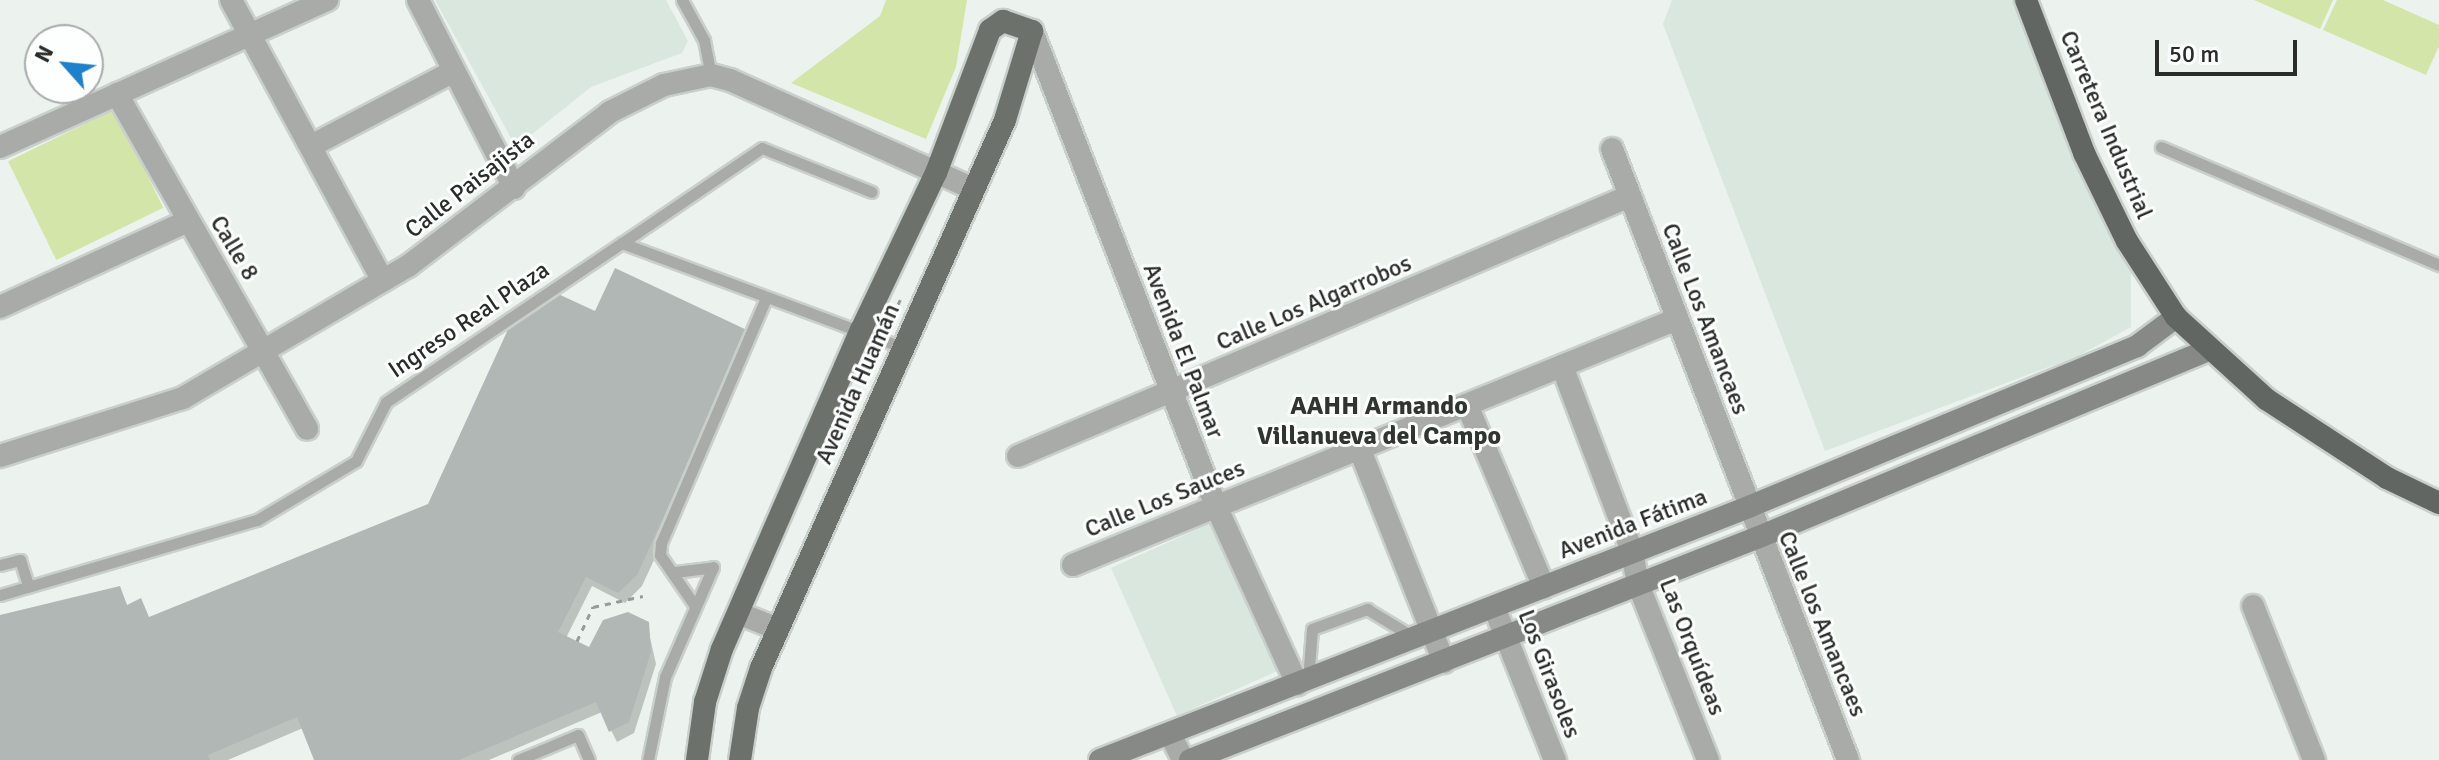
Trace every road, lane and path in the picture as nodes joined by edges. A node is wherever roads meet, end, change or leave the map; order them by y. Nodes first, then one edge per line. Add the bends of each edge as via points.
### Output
1 (231, 0) edge
2 (327, 0) edge
3 (418, 0) edge
4 (682, 0) edge
5 (2026, 0) edge
6 (1032, 31) junction
7 (252, 35) junction
8 (454, 71) junction
9 (711, 75) junction
10 (117, 94) junction
11 (311, 146) junction
12 (0, 147) edge
13 (2161, 147) dead end
14 (1612, 149) dead end
15 (936, 173) junction
16 (514, 188) junction
17 (974, 189) junction
18 (872, 192) dead end
19 (1630, 196) junction
20 (188, 221) junction
21 (622, 243) junction
22 (2439, 265) edge
23 (383, 281) junction
24 (766, 298) junction
25 (0, 307) edge
26 (2176, 317) junction
27 (1677, 319) junction
28 (861, 330) junction
29 (902, 347) junction
30 (2208, 350) junction
31 (265, 351) junction
32 (1562, 366) junction
33 (1171, 392) junction
34 (1467, 405) junction
35 (307, 429) dead end
36 (1360, 450) junction
37 (0, 456) edge
38 (1018, 456) dead end
39 (2439, 503) edge
40 (1216, 506) junction
41 (1751, 506) junction
42 (1759, 537) junction
43 (1632, 551) junction
44 (0, 565) edge
45 (1073, 565) dead end
46 (675, 572) junction
47 (1638, 584) junction
48 (29, 587) junction
49 (1544, 587) junction
50 (0, 595) edge
51 (643, 596) dead end
52 (695, 606) junction
53 (2253, 606) dead end
54 (1494, 607) junction
55 (738, 613) junction
56 (778, 629) junction
57 (1423, 635) junction
58 (1507, 635) junction
59 (577, 641) dead end
60 (1444, 662) junction
61 (1303, 682) junction
62 (1170, 734) junction
63 (518, 760) edge
64 (589, 760) edge
65 (648, 760) edge
66 (697, 760) edge
67 (740, 760) edge
68 (1100, 760) edge
69 (1183, 760) edge
70 (1190, 760) edge
71 (1555, 760) edge
72 (1708, 760) edge
73 (1848, 760) edge
74 (2314, 760) edge

1 - 7 street
2 - 7 street
3 - 8 street
4 - 9 lane via 704,40
5 - 26 highway, Carretera Industrial via 2084,153 2127,241
6 - 15 main road, Avenida Huamán via 1003,21 994,24
6 - 17 main road, Avenida Huamán via 1005,120
6 - 33 street, Avenida El Palmar
7 - 10 street
7 - 11 street
8 - 11 street
8 - 16 street
9 - 15 street
9 - 16 street, Calle Paisajista via 664,85 610,112
10 - 12 street
10 - 20 street, Calle 8
11 - 23 street
13 - 22 lane
14 - 19 street, Calle Los Amancaes
15 - 17 street
15 - 28 main road, Avenida Huamán
16 - 23 street, Calle Paisajista
17 - 29 main road, Avenida Huamán
18 - 21 lane, Ingreso Real Plaza via 762,148
19 - 27 street, Calle Los Amancaes
19 - 33 street, Calle Los Algarrobos
20 - 25 street
20 - 31 street, Calle 8
21 - 24 lane
21 - 48 lane, Ingreso Real Plaza via 386,402 356,461 257,520
23 - 31 street, Calle Paisajista
24 - 28 lane
24 - 46 lane via 661,543 660,555
26 - 30 highway, Carretera Industrial
26 - 41 main road, Avenida Fátima via 2137,346
27 - 32 street, Calle Los Sauces
27 - 41 street, Calle Los Amancaes
28 - 29 lane
28 - 55 main road, Avenida Huamán
29 - 56 main road, Avenida Huamán
30 - 39 highway, Carretera Industrial via 2333,445
30 - 42 main road
31 - 35 street, Calle 8
31 - 37 street, Calle Paisajista via 183,398
32 - 34 street, Calle Los Sauces
32 - 43 street, Las Orquídeas
33 - 38 street, Calle Los Algarrobos
33 - 40 street, Avenida El Palmar
34 - 36 street, Calle Los Sauces
34 - 49 street
36 - 40 street, Calle Los Sauces
36 - 57 street
40 - 45 street, Calle Los Sauces
40 - 61 street, Avenida El Palmar
41 - 42 street, Calle los Amancaes
41 - 43 main road, Avenida Fátima
42 - 47 main road
42 - 73 street, Calle los Amancaes
43 - 47 street, Las Orquídeas
43 - 49 main road, Avenida Fátima
44 - 48 lane via 20,560
46 - 52 lane
46 - 52 lane via 713,567
47 - 58 main road
47 - 72 street, Las Orquídeas
48 - 50 lane, Ingreso Real Plaza
49 - 54 main road, Avenida Fátima
51 - 59 path via 593,607
52 - 65 lane via 665,677
53 - 74 street
54 - 57 main road, Avenida Fátima
54 - 58 street, Los Girasoles
55 - 56 street
55 - 66 main road, Avenida Huamán via 705,702
56 - 67 main road, Avenida Huamán via 748,708
57 - 60 street
57 - 61 main road, Avenida Fátima
57 - 61 lane via 1367,609 1312,629
58 - 60 main road
58 - 71 street, Los Girasoles
60 - 70 main road
61 - 62 main road, Avenida Fátima
62 - 68 main road, Avenida Fátima
62 - 69 street
63 - 64 lane via 578,735

